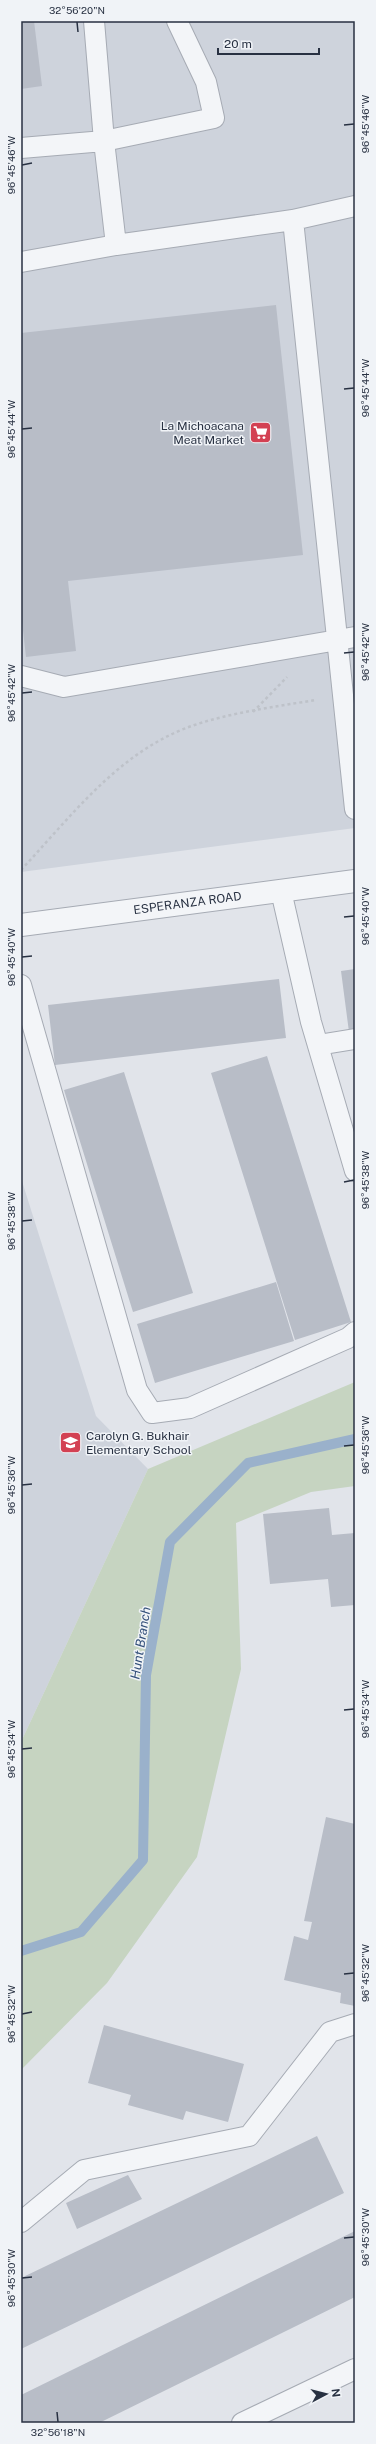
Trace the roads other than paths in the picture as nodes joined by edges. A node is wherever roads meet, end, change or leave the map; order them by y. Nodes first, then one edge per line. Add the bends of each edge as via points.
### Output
1 (94, 21) edge
2 (177, 21) edge
3 (104, 141) junction
4 (21, 148) edge
5 (355, 206) edge
6 (293, 220) junction
7 (116, 245) junction
8 (21, 262) edge
9 (346, 638) edge
10 (21, 676) edge
11 (355, 809) edge
12 (355, 881) edge
13 (281, 891) junction
14 (21, 925) edge
15 (21, 986) edge
16 (355, 1039) edge
17 (318, 1045) junction
18 (355, 1171) edge
19 (355, 1332) edge
20 (355, 2024) edge
21 (21, 2222) edge
22 (355, 2369) edge
23 (242, 2423) edge

1 - 3 lane
2 - 3 lane via 206,82 214,118
3 - 4 lane
3 - 7 lane
5 - 6 lane
6 - 7 lane
6 - 9 lane
7 - 8 lane
9 - 10 lane via 64,687
9 - 11 lane via 343,696
12 - 13 street, ESPERANZA ROAD
13 - 14 street, ESPERANZA ROAD
13 - 17 lane
15 - 19 lane via 136,1390 152,1413 190,1408 348,1338
16 - 17 lane
17 - 18 lane
20 - 21 lane via 330,2032 249,2136 84,2170
22 - 23 lane

